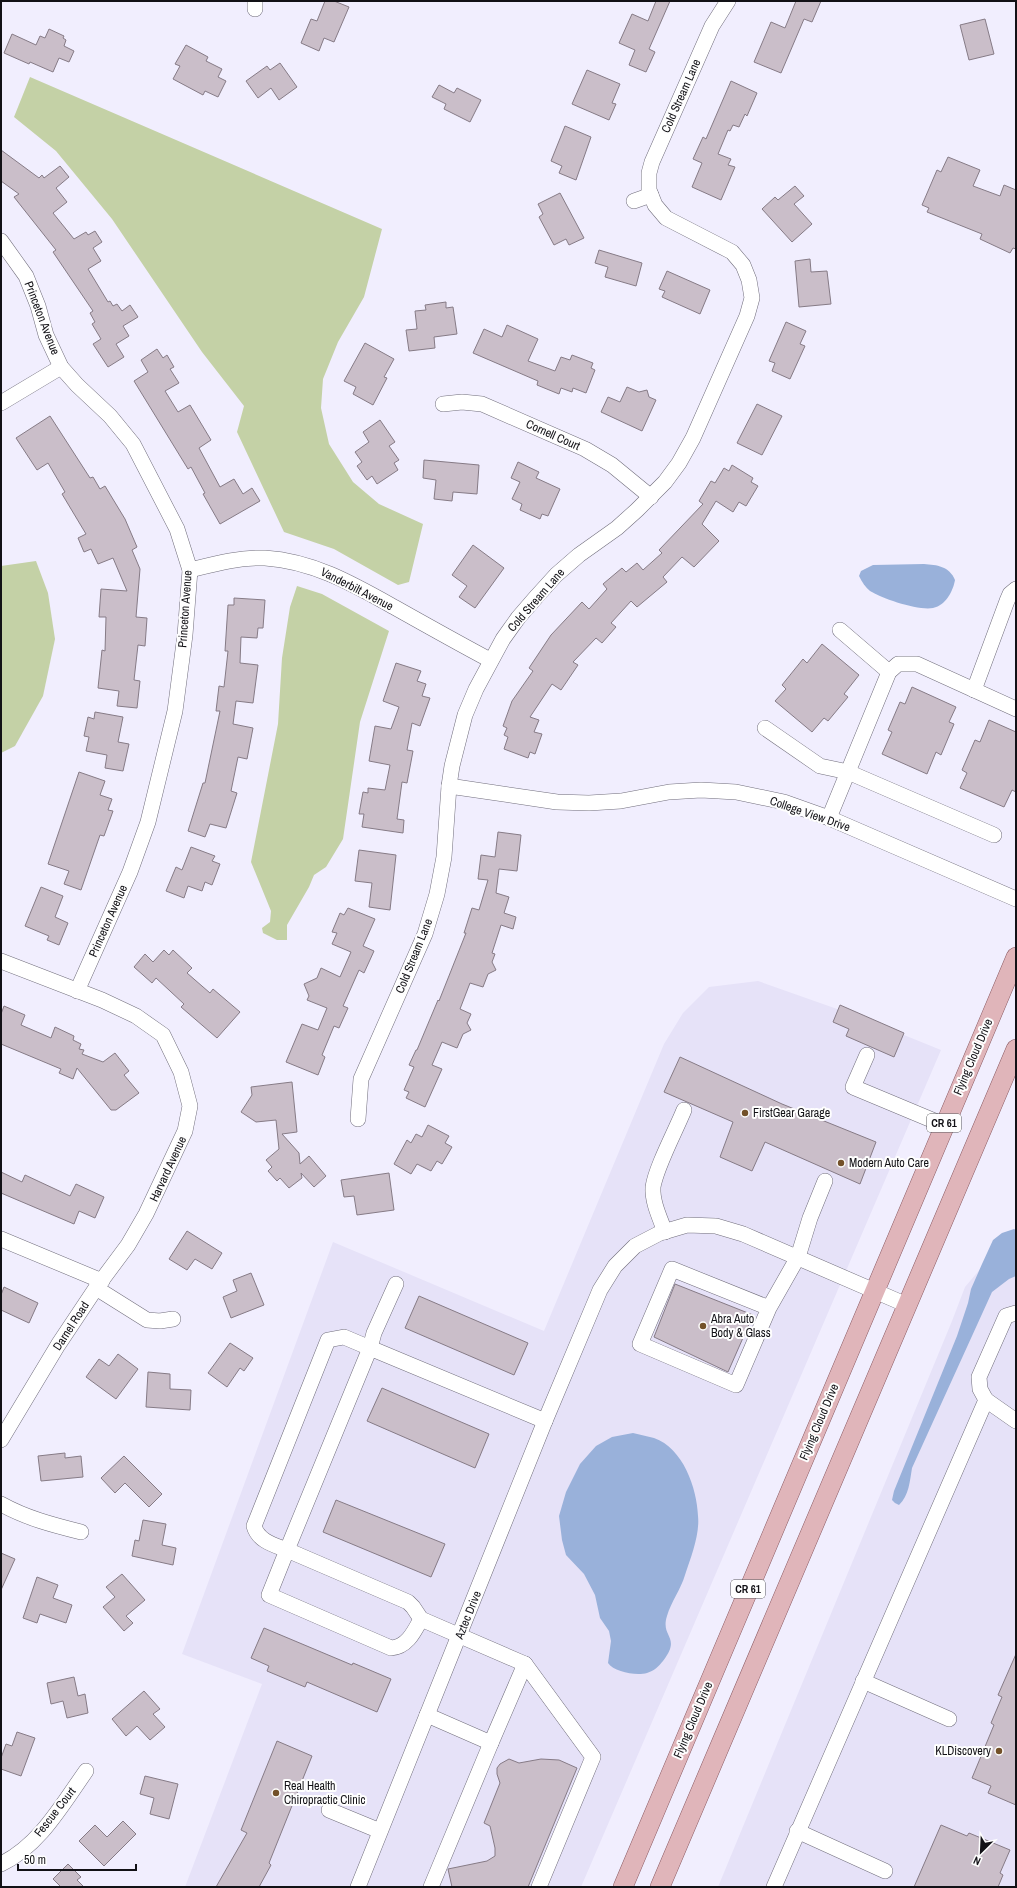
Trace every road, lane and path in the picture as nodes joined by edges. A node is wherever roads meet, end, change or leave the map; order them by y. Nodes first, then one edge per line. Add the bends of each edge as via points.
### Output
1 (728, 1) edge
2 (651, 195) junction
3 (634, 201) dead end
4 (1, 240) edge
5 (61, 367) junction
6 (1, 403) edge
7 (443, 404) dead end
8 (650, 497) junction
9 (190, 570) junction
10 (1016, 589) edge
11 (840, 630) dead end
12 (490, 660) junction
13 (889, 672) junction
14 (974, 690) junction
15 (1016, 709) edge
16 (764, 728) dead end
17 (848, 772) junction
18 (449, 786) junction
19 (829, 818) junction
20 (994, 835) dead end
21 (1016, 899) edge
22 (1016, 957) edge
23 (1, 961) edge
24 (77, 991) junction
25 (1016, 1049) edge
26 (867, 1055) dead end
27 (684, 1110) dead end
28 (358, 1119) dead end
29 (944, 1125) junction
30 (825, 1181) dead end
31 (665, 1232) junction
32 (1, 1239) edge
33 (798, 1257) junction
34 (99, 1284) junction
35 (396, 1284) dead end
36 (874, 1290) junction
37 (907, 1305) junction
38 (769, 1308) junction
39 (1016, 1312) edge
40 (173, 1319) dead end
41 (370, 1348) junction
42 (986, 1400) junction
43 (545, 1421) junction
44 (1016, 1422) edge
45 (1, 1440) edge
46 (1, 1504) edge
47 (81, 1532) dead end
48 (287, 1550) junction
49 (421, 1619) junction
50 (460, 1636) junction
51 (525, 1664) junction
52 (863, 1681) junction
53 (427, 1716) junction
54 (949, 1719) dead end
55 (491, 1743) junction
56 (86, 1771) dead end
57 (329, 1810) dead end
58 (380, 1831) junction
59 (797, 1832) junction
60 (1, 1864) edge
61 (885, 1871) dead end
62 (358, 1887) edge
63 (431, 1887) edge
64 (539, 1887) edge
65 (623, 1887) edge
66 (660, 1887) edge
67 (774, 1887) edge

1 - 2 street, Cold Stream Lane via 712,26 652,162 649,173
2 - 3 street
2 - 8 street, Cold Stream Lane via 655,205 666,218 732,252 743,264 752,298 747,316 693,438 679,463
4 - 5 street, Princeton Avenue via 26,276 46,335
5 - 6 street
5 - 9 street, Princeton Avenue via 110,416 133,444 177,529
7 - 8 street, Cornell Court via 482,404 585,449 612,465
8 - 12 street, Cold Stream Lane via 617,528 556,575 518,618
9 - 12 street, Vanderbilt Avenue via 236,560 264,558 316,567 342,578
9 - 24 street, Princeton Avenue via 175,711 148,822 130,872
10 - 14 street via 1007,601
11 - 13 street
12 - 18 street, Cold Stream Lane via 465,715
13 - 14 street via 898,664 917,664
13 - 17 street
14 - 15 street
16 - 17 street via 820,766
17 - 19 street
17 - 20 street
18 - 19 street, College View Drive via 557,802 589,803 688,790 736,792 784,802
18 - 28 street, Cold Stream Lane via 444,857 437,894 425,934 361,1080
19 - 21 street, College View Drive
22 - 29 main road, Flying Cloud Drive / CR 61
23 - 24 street, Harvard Avenue
24 - 34 street, Harvard Avenue via 136,1016 163,1035 181,1072 190,1106 186,1131 149,1208 128,1245
25 - 37 main road, CR 61
26 - 29 street via 853,1087
27 - 31 street via 653,1188 655,1204
29 - 36 main road, Flying Cloud Drive / CR 61
30 - 33 street
31 - 33 street, Aztec Drive via 687,1225 716,1226 743,1234
31 - 43 street, Aztec Drive via 635,1246 616,1266 600,1290
32 - 34 street
33 - 36 street, Aztec Drive
33 - 38 street
34 - 40 street via 135,1314 147,1320
34 - 45 street, Darnel Road via 58,1345
35 - 41 street
36 - 37 street, Aztec Drive
36 - 65 main road, Flying Cloud Drive / CR 61
37 - 66 main road, CR 61
38 - 38 street via 672,1268 640,1344 736,1385
39 - 42 street via 1006,1316 979,1377 980,1389
41 - 43 street
41 - 48 street
41 - 48 street via 344,1337 328,1340 254,1526 258,1536
42 - 44 street
42 - 52 street
43 - 50 street, Aztec Drive
46 - 47 street via 52,1525
48 - 49 street via 408,1602
48 - 49 street via 269,1595 391,1648 406,1643
49 - 50 street
50 - 51 street
50 - 53 street, Aztec Drive
51 - 55 street
51 - 64 street via 593,1757
52 - 54 street
52 - 59 street
53 - 55 street
53 - 58 street, Aztec Drive
55 - 63 street
56 - 60 street, Fescue Court via 45,1829 25,1848
57 - 58 street
58 - 62 street, Aztec Drive
59 - 61 street
59 - 67 street

